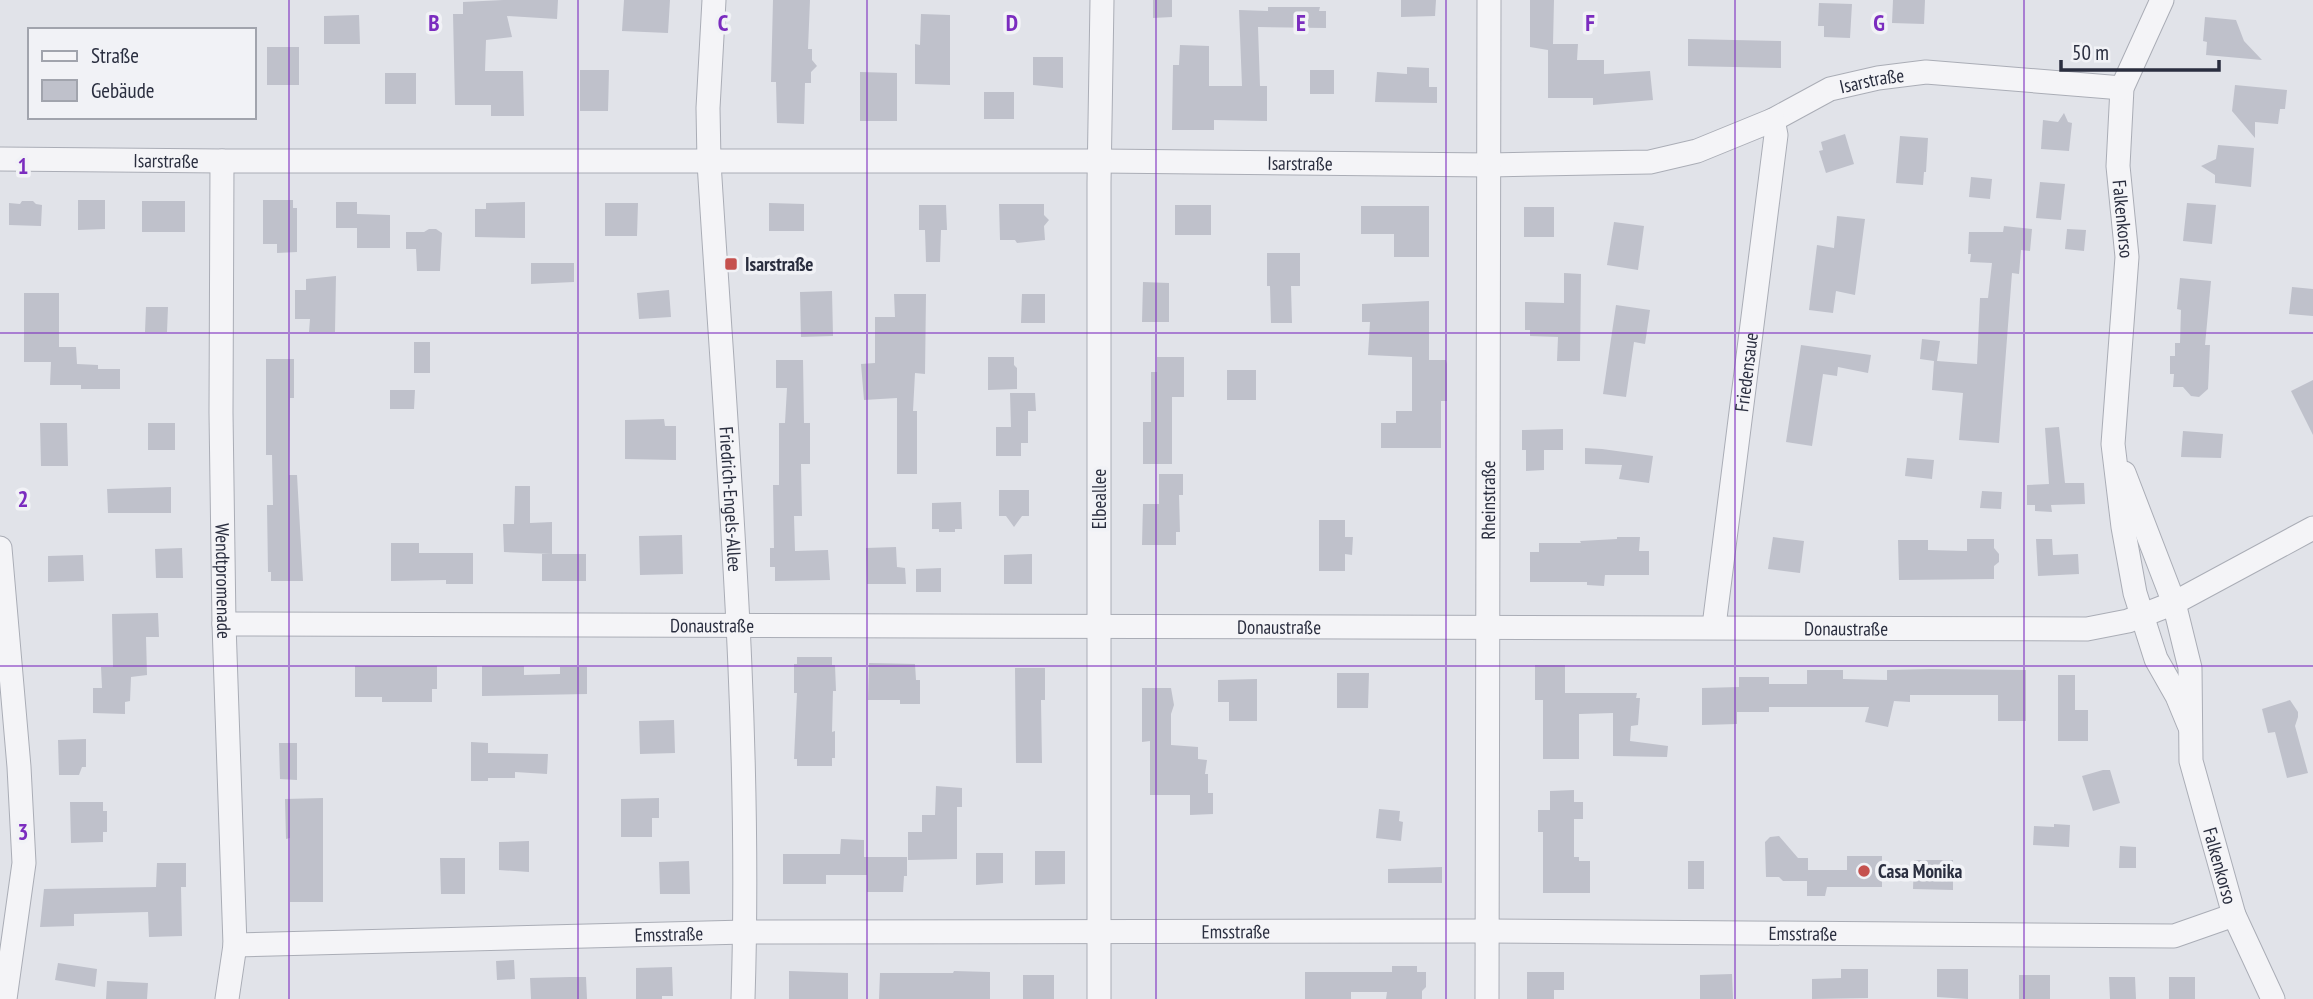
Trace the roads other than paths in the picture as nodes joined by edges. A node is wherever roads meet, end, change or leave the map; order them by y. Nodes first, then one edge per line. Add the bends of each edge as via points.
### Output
1 (714, 0) edge
2 (1102, 0) edge
3 (1489, 0) edge
4 (2162, 0) edge
5 (2122, 88) junction
6 (1773, 120) junction
7 (0, 159) edge
8 (222, 161) junction
9 (1100, 161) junction
10 (709, 162) junction
11 (1489, 165) junction
12 (2113, 444) junction
13 (2313, 528) edge
14 (0, 548) edge
15 (2174, 603) junction
16 (2142, 616) junction
17 (224, 624) junction
18 (740, 625) junction
19 (1099, 626) junction
20 (1489, 626) junction
21 (1714, 626) junction
22 (2189, 725) junction
23 (10, 766) edge
24 (2234, 915) junction
25 (1486, 931) junction
26 (745, 932) junction
27 (1099, 933) junction
28 (234, 945) junction
29 (5, 999) edge
30 (227, 999) edge
31 (743, 999) edge
32 (1099, 999) edge
33 (1487, 999) edge
34 (2273, 999) edge

1 - 10 street, Friedrich-Engels-Allee
2 - 9 street, Elbeallee
3 - 11 street, Rheinstraße
4 - 5 street, Falkenkorso
5 - 6 street, Isarstraße via 1926,72 1830,89
5 - 12 street, Falkenkorso via 2118,166 2127,257
6 - 11 street, Isarstraße via 1697,151 1650,162
6 - 21 street, Friedensaue via 1776,135
7 - 8 street, Isarstraße
8 - 10 street, Isarstraße
8 - 17 street, Wendtpromenade
9 - 10 street, Isarstraße
9 - 11 street, Isarstraße
9 - 19 street, Elbeallee
10 - 18 street, Friedrich-Engels-Allee
11 - 20 street, Rheinstraße
12 - 15 street, Falkenkorso
12 - 16 street, Falkenkorso via 2123,527
13 - 15 street, Donaustraße
14 - 23 street
15 - 16 street, Donaustraße
15 - 22 street, Falkenkorso via 2190,668
16 - 21 street, Donaustraße via 2088,629
16 - 22 street, Falkenkorso via 2156,659
17 - 18 street, Donaustraße
17 - 28 street, Wendtpromenade
18 - 19 street, Donaustraße
18 - 26 street, Friedrich-Engels-Allee
19 - 20 street, Donaustraße
19 - 27 street, Elbeallee
20 - 21 street, Donaustraße
20 - 25 street, Rheinstraße
22 - 24 street, Falkenkorso via 2191,761
23 - 29 street via 24,863
24 - 25 street, Emsstraße via 2174,936
24 - 34 street, Falkenkorso
25 - 27 street, Emsstraße
25 - 33 street, Rheinstraße
26 - 27 street, Emsstraße
26 - 28 street, Emsstraße
26 - 31 street, Friedrich-Engels-Allee
27 - 32 street, Elbeallee
28 - 30 street, Wendtpromenade

